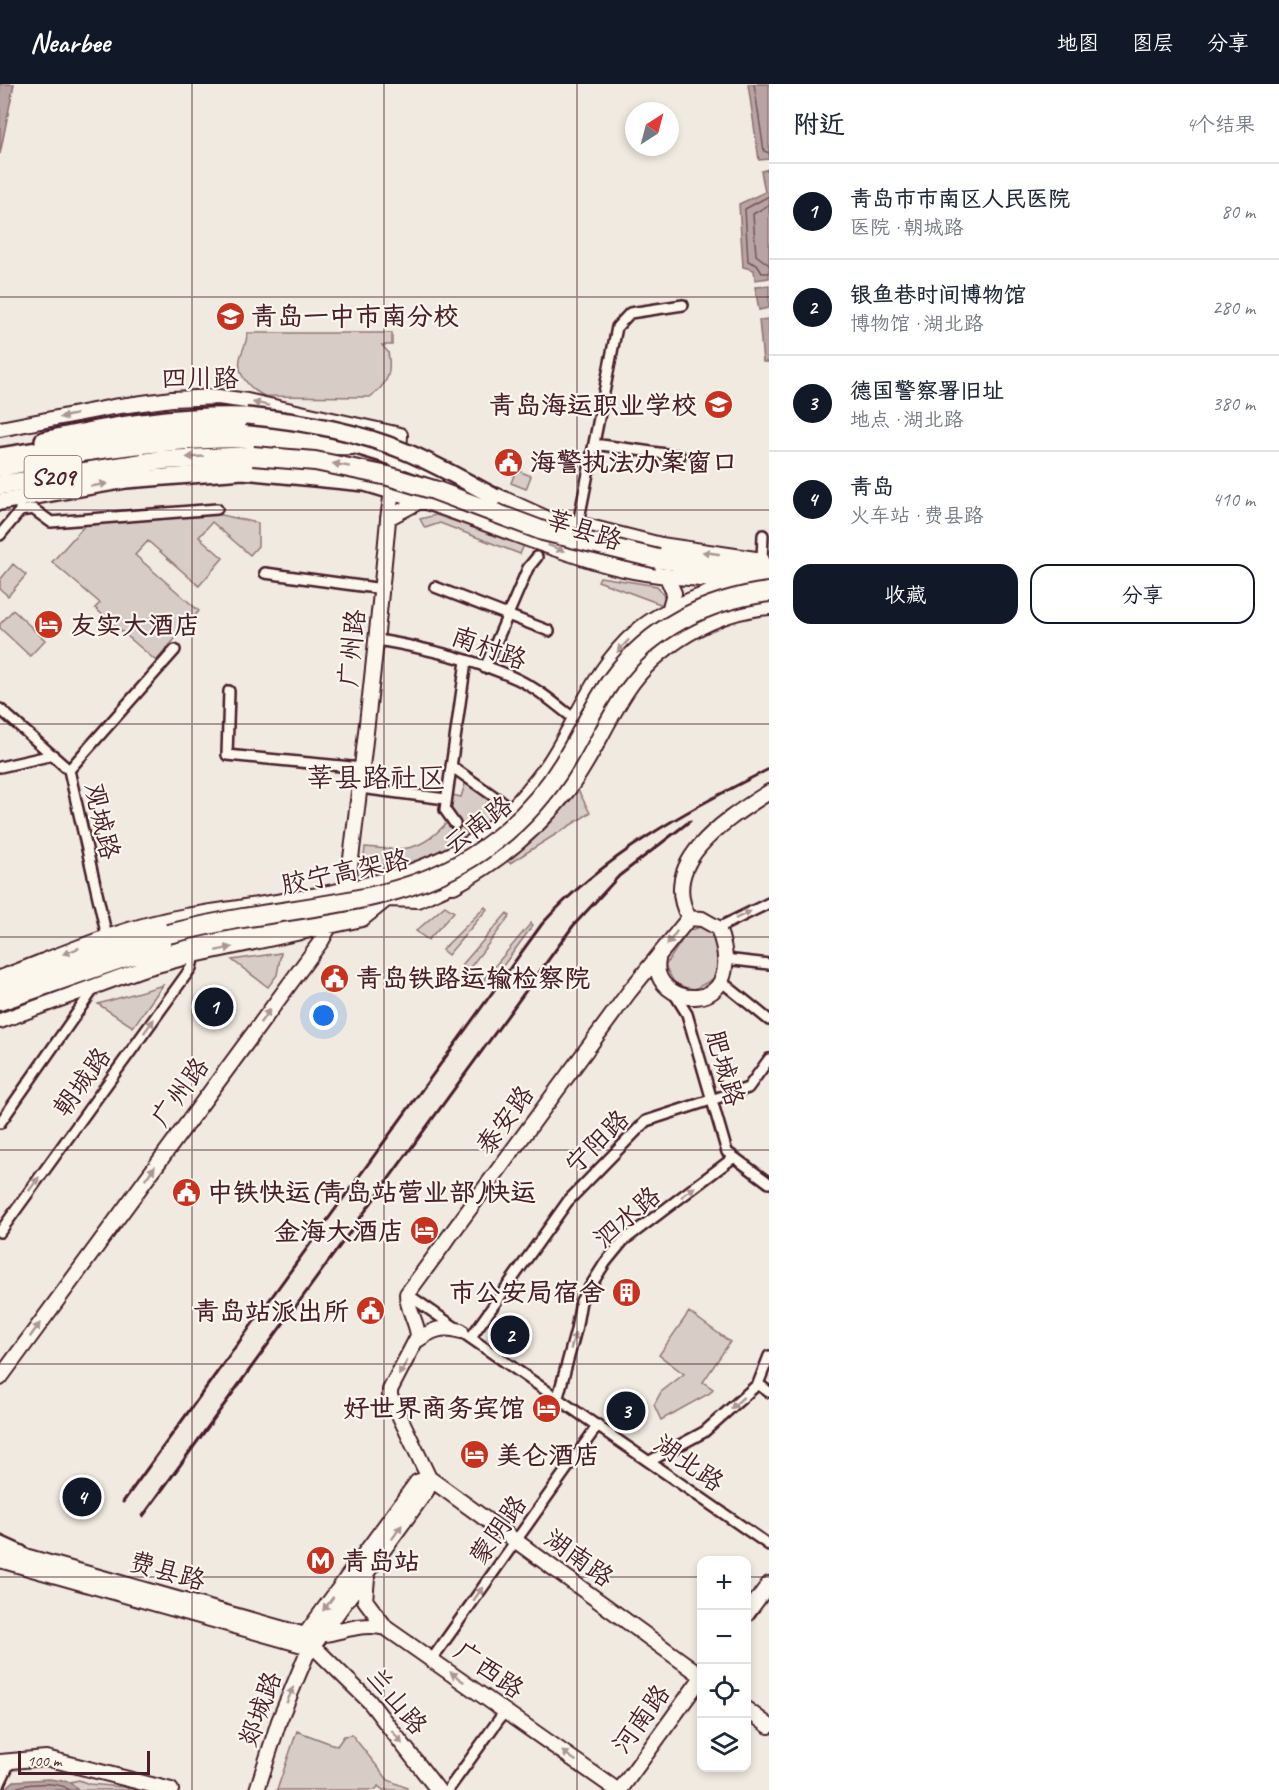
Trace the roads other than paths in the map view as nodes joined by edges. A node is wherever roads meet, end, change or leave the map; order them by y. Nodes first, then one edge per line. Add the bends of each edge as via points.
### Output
1 (683, 305) dead end
2 (0, 429) edge
3 (400, 435) joint
4 (594, 444) junction
5 (352, 445) junction
6 (0, 454) edge
7 (680, 456) dead end
8 (399, 459) junction
9 (0, 467) edge
10 (0, 485) edge
11 (392, 491) junction
12 (495, 497) joint
13 (422, 500) junction
14 (0, 502) edge
15 (19, 505) junction
16 (217, 508) dead end
17 (388, 518) junction
18 (578, 524) junction
19 (0, 535) edge
20 (763, 535) dead end
21 (537, 557) dead end
22 (662, 567) junction
23 (767, 567) edge
24 (265, 573) dead end
25 (740, 582) junction
26 (435, 587) dead end
27 (383, 589) junction
28 (766, 598) edge
29 (769, 599) edge
30 (669, 611) junction
31 (508, 615) junction
32 (549, 631) dead end
33 (378, 640) junction
34 (175, 650) dead end
35 (466, 661) junction
36 (485, 668) junction
37 (229, 691) dead end
38 (0, 709) edge
39 (574, 719) junction
40 (591, 731) junction
41 (53, 755) junction
42 (0, 766) edge
43 (451, 766) junction
44 (362, 768) junction
45 (69, 770) junction
46 (360, 788) junction
47 (769, 792) edge
48 (446, 799) junction
49 (769, 803) edge
50 (512, 809) junction
51 (455, 824) dead end
52 (453, 884) joint
53 (345, 888) junction
54 (387, 899) junction
55 (769, 903) edge
56 (688, 918) junction
57 (333, 922) junction
58 (718, 928) junction
59 (106, 937) junction
60 (194, 955) junction
61 (725, 959) junction
62 (658, 960) junction
63 (769, 964) edge
64 (0, 978) edge
65 (661, 981) junction
66 (722, 982) junction
67 (97, 984) junction
68 (0, 991) edge
69 (693, 999) junction
70 (0, 1003) edge
71 (687, 1014) junction
72 (769, 1020) edge
73 (0, 1021) edge
74 (769, 1059) edge
75 (712, 1100) junction
76 (0, 1123) edge
77 (733, 1158) junction
78 (769, 1183) edge
79 (0, 1232) edge
80 (411, 1297) junction
81 (466, 1334) junction
82 (416, 1341) junction
83 (769, 1356) edge
84 (0, 1378) edge
85 (758, 1384) junction
86 (769, 1392) edge
87 (558, 1397) junction
88 (598, 1425) junction
89 (650, 1461) junction
90 (429, 1478) junction
91 (0, 1540) edge
92 (515, 1542) junction
93 (769, 1545) edge
94 (0, 1549) edge
95 (34, 1559) junction
96 (0, 1560) edge
97 (368, 1573) junction
98 (769, 1584) edge
99 (751, 1610) edge
100 (386, 1628) junction
101 (305, 1635) junction
102 (318, 1642) junction
103 (432, 1659) junction
104 (697, 1673) edge
105 (697, 1684) edge
106 (505, 1711) junction
107 (751, 1712) edge
108 (769, 1726) edge
109 (5, 1762) edge
110 (0, 1783) edge
111 (171, 1790) edge
112 (257, 1790) edge
113 (438, 1790) edge
114 (448, 1790) edge
115 (618, 1790) edge

1 - 4 street via 630,313 617,327
3 -> 2 main road, 四川路 via 218,397 113,407
3 - 8 main road, 广州路
4 - 7 street
4 - 18 street
5 - 6 main road, 四川路 via 295,432 240,426 160,430
5 - 8 main road, 四川路
5 - 9 highway via 199,439 103,448
6 - 12 main road, bridge via 46,439 147,420 246,416 309,424 373,440 421,459
8 - 11 main road, 广州路
8 - 18 main road, 莘县路
22 -> 10 highway, S209, bridge via 543,531 434,490 315,461 253,456 184,458
11 - 13 main road, 莘县路
15 -> 11 main road via 126,480 243,471 365,483
11 - 17 main road, 广州路
12 - 22 highway, bridge
13 - 17 main road
13 -> 22 main road, 莘县路 via 613,567
14 - 15 main road
15 - 16 street via 33,508 51,522
15 - 19 street
17 - 27 main road, 广州路
23 -> 18 main road, 莘县路
20 - 23 street
21 - 31 street via 528,568
22 - 23 highway
22 - 25 main road, 莘县路
22 - 30 main road via 674,592
23 - 25 main road
24 - 27 street
25 - 28 main road, 莘县路
25 - 30 main road, 云南路
26 - 31 street
27 - 33 main road, 广州路
28 - 29 main road, 云南路
28 - 40 main road, 云南路 via 695,619 664,638 622,681
28 - 52 highway via 700,626 650,659 625,689 567,788 525,835 476,872
28 - 68 highway, 胶宁高架路, bridge via 723,601 693,612 642,647 605,691 565,762 540,796 504,834 462,863 383,894 168,934 98,954
30 -> 39 main road, 云南路 via 636,632 615,654
31 - 32 street
31 - 36 street
33 - 35 street, 南村路
33 - 44 main road, 广州路
34 - 45 street
35 - 36 street, 南村路
35 - 43 street
36 - 39 street, 南村路 via 544,694
37 - 44 street via 227,755
38 - 41 street, 观城路
39 - 40 street, 南村路
39 - 50 main road, 云南路 via 548,764
40 - 54 main road, 云南路 via 558,785 509,837 441,880
41 - 42 street
41 - 45 street, 观城路
43 - 48 street
43 - 50 street
44 - 46 main road, 广州路
45 - 59 street, 观城路
46 - 48 street
46 - 53 main road, 广州路
47 - 56 main road via 707,838 689,857 681,890 682,907
48 - 51 street via 445,810
49 - 56 main road via 713,843 696,862
50 - 53 main road, 云南路 via 475,840 413,872
52 - 54 main road via 418,900
53 - 57 main road, 广州路
53 - 59 main road, 云南路 via 271,904 184,916
54 - 57 main road, 云南路
58 -> 55 street
56 - 58 main road via 702,919
56 -> 62 main road
60 -> 57 main road
57 - 70 main road via 182,944
84 -> 57 main road, 广州路
58 - 61 main road
59 -> 64 main road, 云南路
60 - 67 main road
79 -> 60 street, 朝城路 via 190,968
61 - 63 street
61 - 66 main road
62 - 65 main road
62 - 80 main road, 泰安路 via 629,992
65 - 69 main road via 685,998
65 - 71 street, 肥城路 via 676,995
65 - 80 main road, 泰安路 via 644,988
66 - 69 main road via 710,993
66 - 72 street
67 - 73 main road
67 - 76 street
69 - 71 street, 肥城路
71 - 75 street, 肥城路
74 - 75 street, 宁阳路 via 748,1088
75 - 77 street, 肥城路 via 727,1152
75 - 81 street, 宁阳路 via 646,1121 568,1201
77 - 78 street
87 -> 77 street, 泗水路 via 581,1301 605,1263 623,1241
80 - 81 street, 湖北路
80 - 82 main road via 407,1306 417,1327
81 - 82 main road via 449,1327 436,1328
81 - 87 street, 湖北路
82 -> 90 main road via 390,1396
83 - 85 street
85 - 86 street
85 -> 89 street via 704,1432
87 - 88 street, 湖北路
88 - 89 street, 湖北路
88 - 92 street, 蒙阴路
89 - 93 street, 湖北路
90 - 92 main road, 湖南路
97 -> 90 main road via 427,1490
90 -> 101 main road via 417,1482
91 - 95 street
103 -> 92 street, 蒙阴路
92 - 104 main road, 湖南路
94 - 95 main road, 费县路
95 - 101 main road, 费县路
96 - 102 main road, 费县路
97 - 100 main road via 365,1600
97 - 102 main road
98 - 99 main road
100 - 102 main road via 351,1628
100 - 103 main road, 广西路
101 - 102 main road, 兰山路
112 -> 102 main road, 郯城路 via 279,1721 306,1656
102 -> 113 main road, 兰山路
106 -> 103 main road, 广西路
105 - 115 main road, 河南路
106 - 114 street
115 -> 106 main road, 广西路
107 - 108 main road
109 - 110 street
109 - 111 main road via 46,1758

